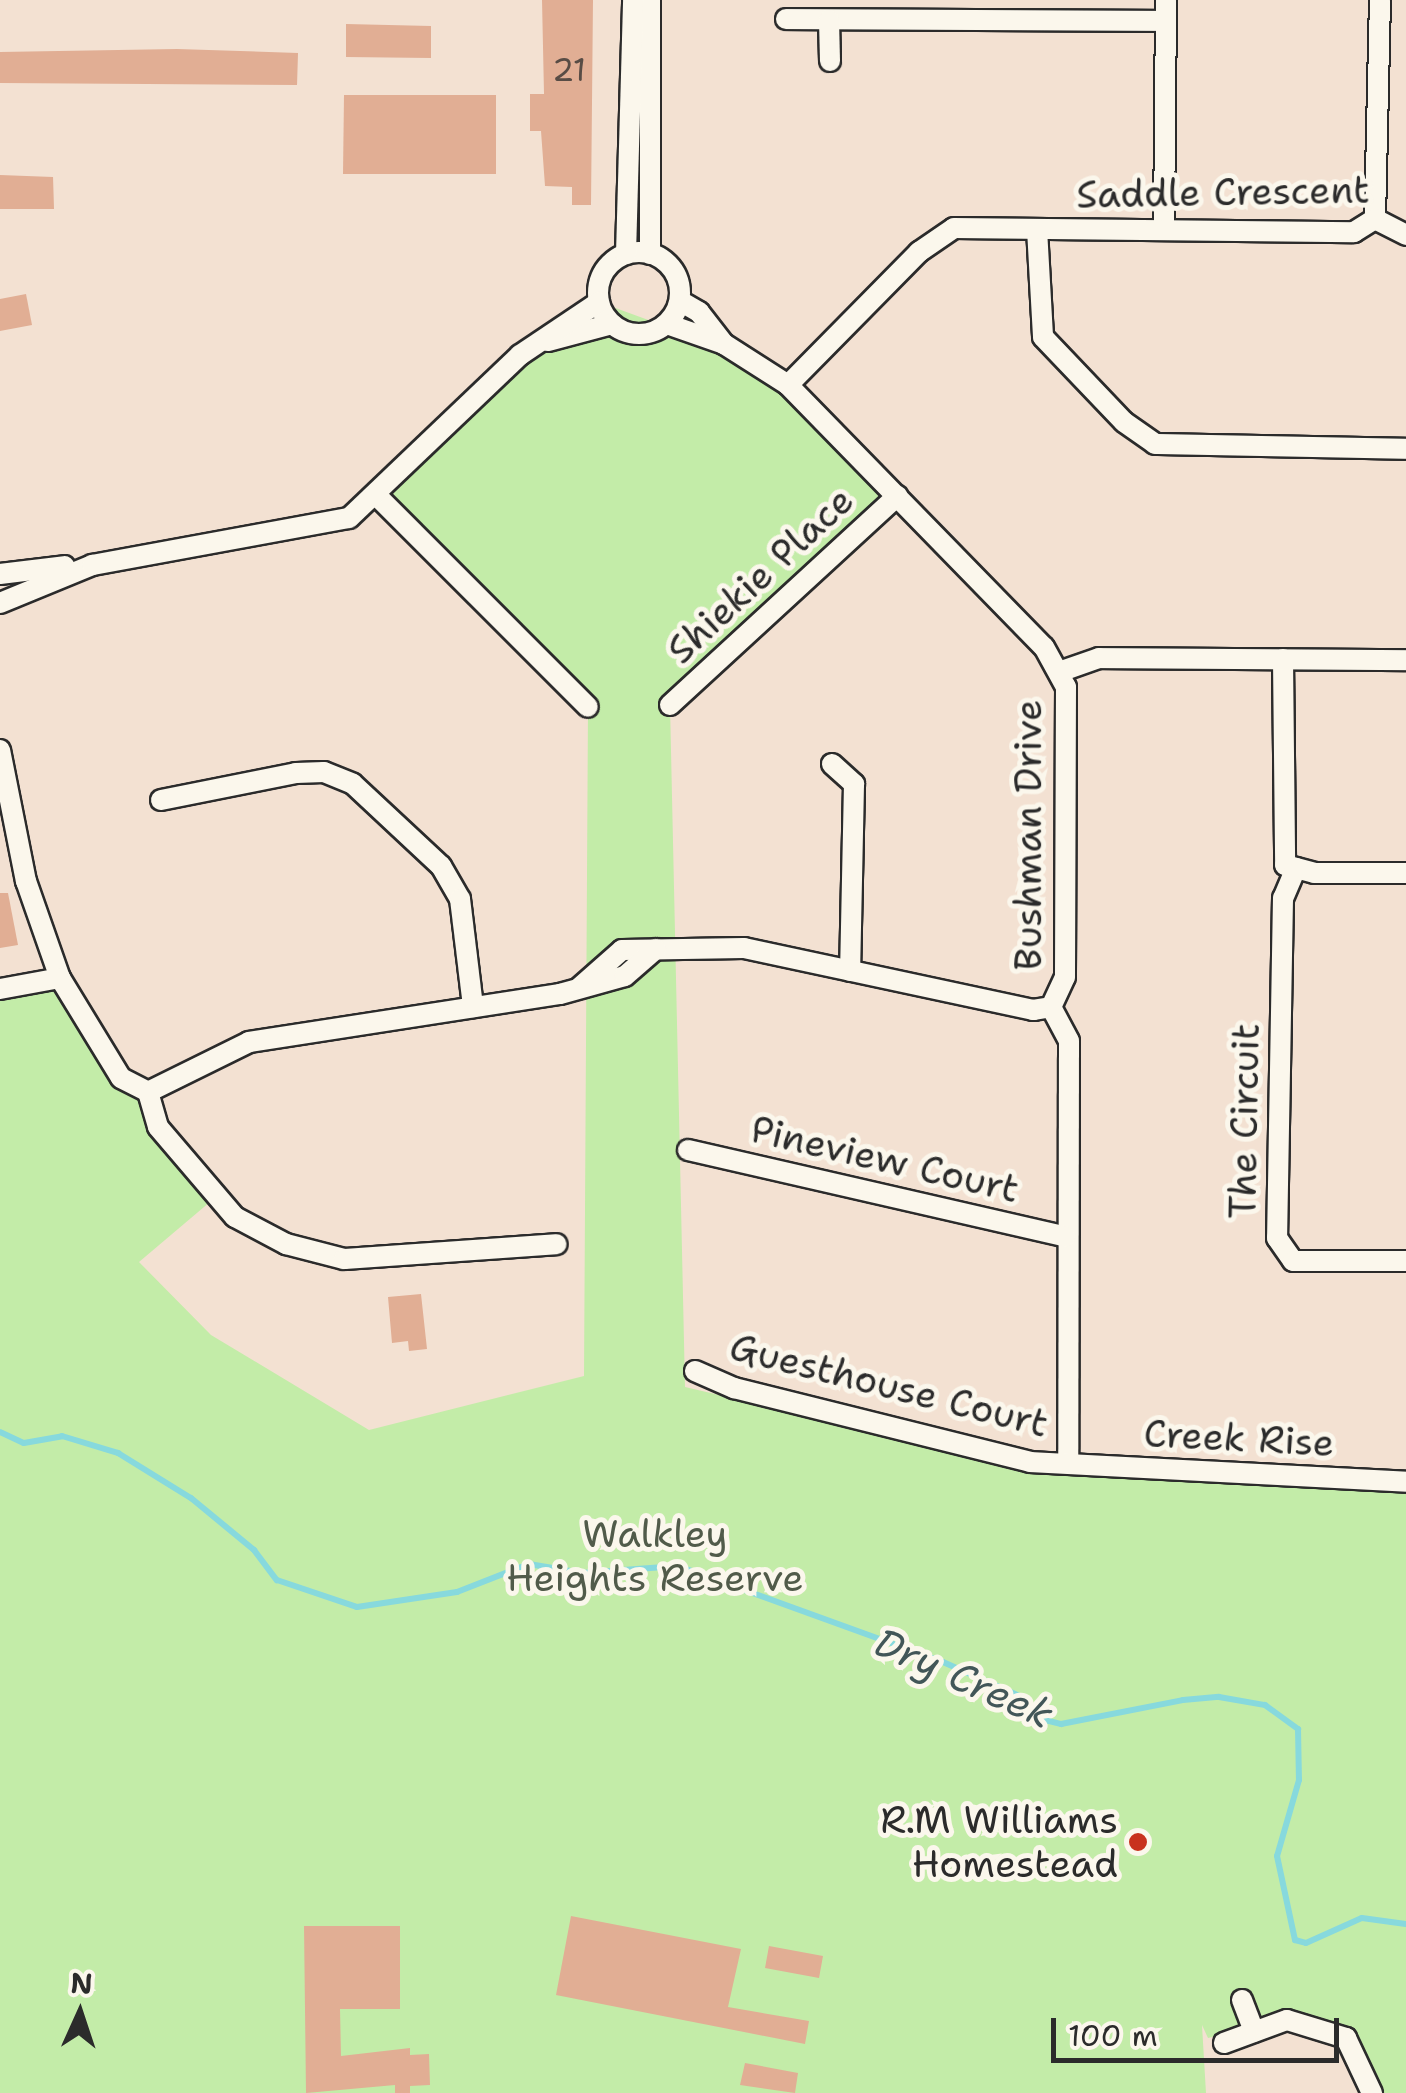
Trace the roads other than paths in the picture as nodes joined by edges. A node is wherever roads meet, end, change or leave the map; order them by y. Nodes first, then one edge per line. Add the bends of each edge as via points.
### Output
1 (633, 0) edge
2 (650, 0) edge
3 (1380, 0) edge
4 (1166, 11) edge
5 (786, 19) dead end
6 (830, 20) junction
7 (830, 60) dead end
8 (1375, 220) junction
9 (1038, 229) junction
10 (1164, 230) junction
11 (1406, 234) edge
12 (626, 254) junction
13 (650, 254) junction
14 (599, 302) junction
15 (680, 302) junction
16 (612, 324) junction
17 (667, 324) junction
18 (724, 344) junction
19 (532, 348) junction
20 (788, 384) junction
21 (1406, 449) edge
22 (377, 496) junction
23 (897, 496) junction
24 (92, 565) junction
25 (0, 574) edge
26 (0, 582) edge
27 (0, 601) edge
28 (1283, 660) junction
29 (1406, 660) edge
30 (1059, 672) junction
31 (670, 704) dead end
32 (588, 706) dead end
33 (0, 750) edge
34 (832, 764) dead end
35 (161, 800) dead end
36 (1296, 868) junction
37 (1406, 874) edge
38 (850, 971) junction
39 (60, 978) junction
40 (0, 989) edge
41 (1051, 1007) junction
42 (473, 1008) junction
43 (148, 1092) junction
44 (688, 1150) dead end
45 (1066, 1236) junction
46 (556, 1244) dead end
47 (1406, 1261) edge
48 (695, 1371) dead end
49 (1068, 1463) junction
50 (1406, 1482) edge
51 (1242, 2000) dead end
52 (1254, 2032) junction
53 (1224, 2042) dead end
54 (1372, 2093) edge

1 - 12 street
2 - 13 street
3 - 8 street
4 - 6 street
4 - 10 street
5 - 6 street
6 - 7 street
8 - 10 street, Saddle Crescent via 1354,232
8 - 11 street, Saddle Crescent
9 - 10 street, Saddle Crescent
9 - 20 street, Saddle Crescent via 954,228 919,252
9 - 21 street, Saddle Crescent via 1043,337 1124,422 1156,444
12 - 13 street
12 - 14 street via 605,270
13 - 15 street via 677,275
14 - 16 street
14 - 19 street
15 - 17 street
15 - 18 street, Bushman Drive via 699,312
16 - 17 street via 638,335
16 - 19 street
17 - 18 street, Bushman Drive
18 - 20 street, Bushman Drive
19 - 22 street
20 - 23 street, Bushman Drive
22 - 24 street via 326,525
22 - 32 street
23 - 30 street, Bushman Drive via 1044,647
23 - 31 street, Shiekie Place
24 - 25 street
24 - 27 street
26 - 27 street
28 - 29 street
28 - 30 street via 1099,658
28 - 36 street via 1281,837 1286,865
30 - 41 street, Bushman Drive via 1068,721 1065,977
33 - 39 street via 26,881
34 - 38 street via 854,784
35 - 42 street via 296,772 324,772 353,784 441,866 460,899
36 - 37 street
36 - 47 street, The Circuit via 1283,898 1277,1238 1294,1261
38 - 41 street via 1033,1010
38 - 42 street via 744,948 656,948 634,972
39 - 40 street
39 - 43 street via 121,1078
41 - 45 street, Bushman Drive via 1069,1041
42 - 43 street via 248,1042
43 - 46 street via 158,1127 235,1218 286,1244 344,1259
44 - 45 street, Pineview Court
45 - 49 street, Bushman Drive
48 - 49 street, Guesthouse Court via 734,1388 1011,1458
49 - 50 street, Creek Rise
51 - 52 street
52 - 53 street
52 - 54 street via 1287,2020 1346,2038

